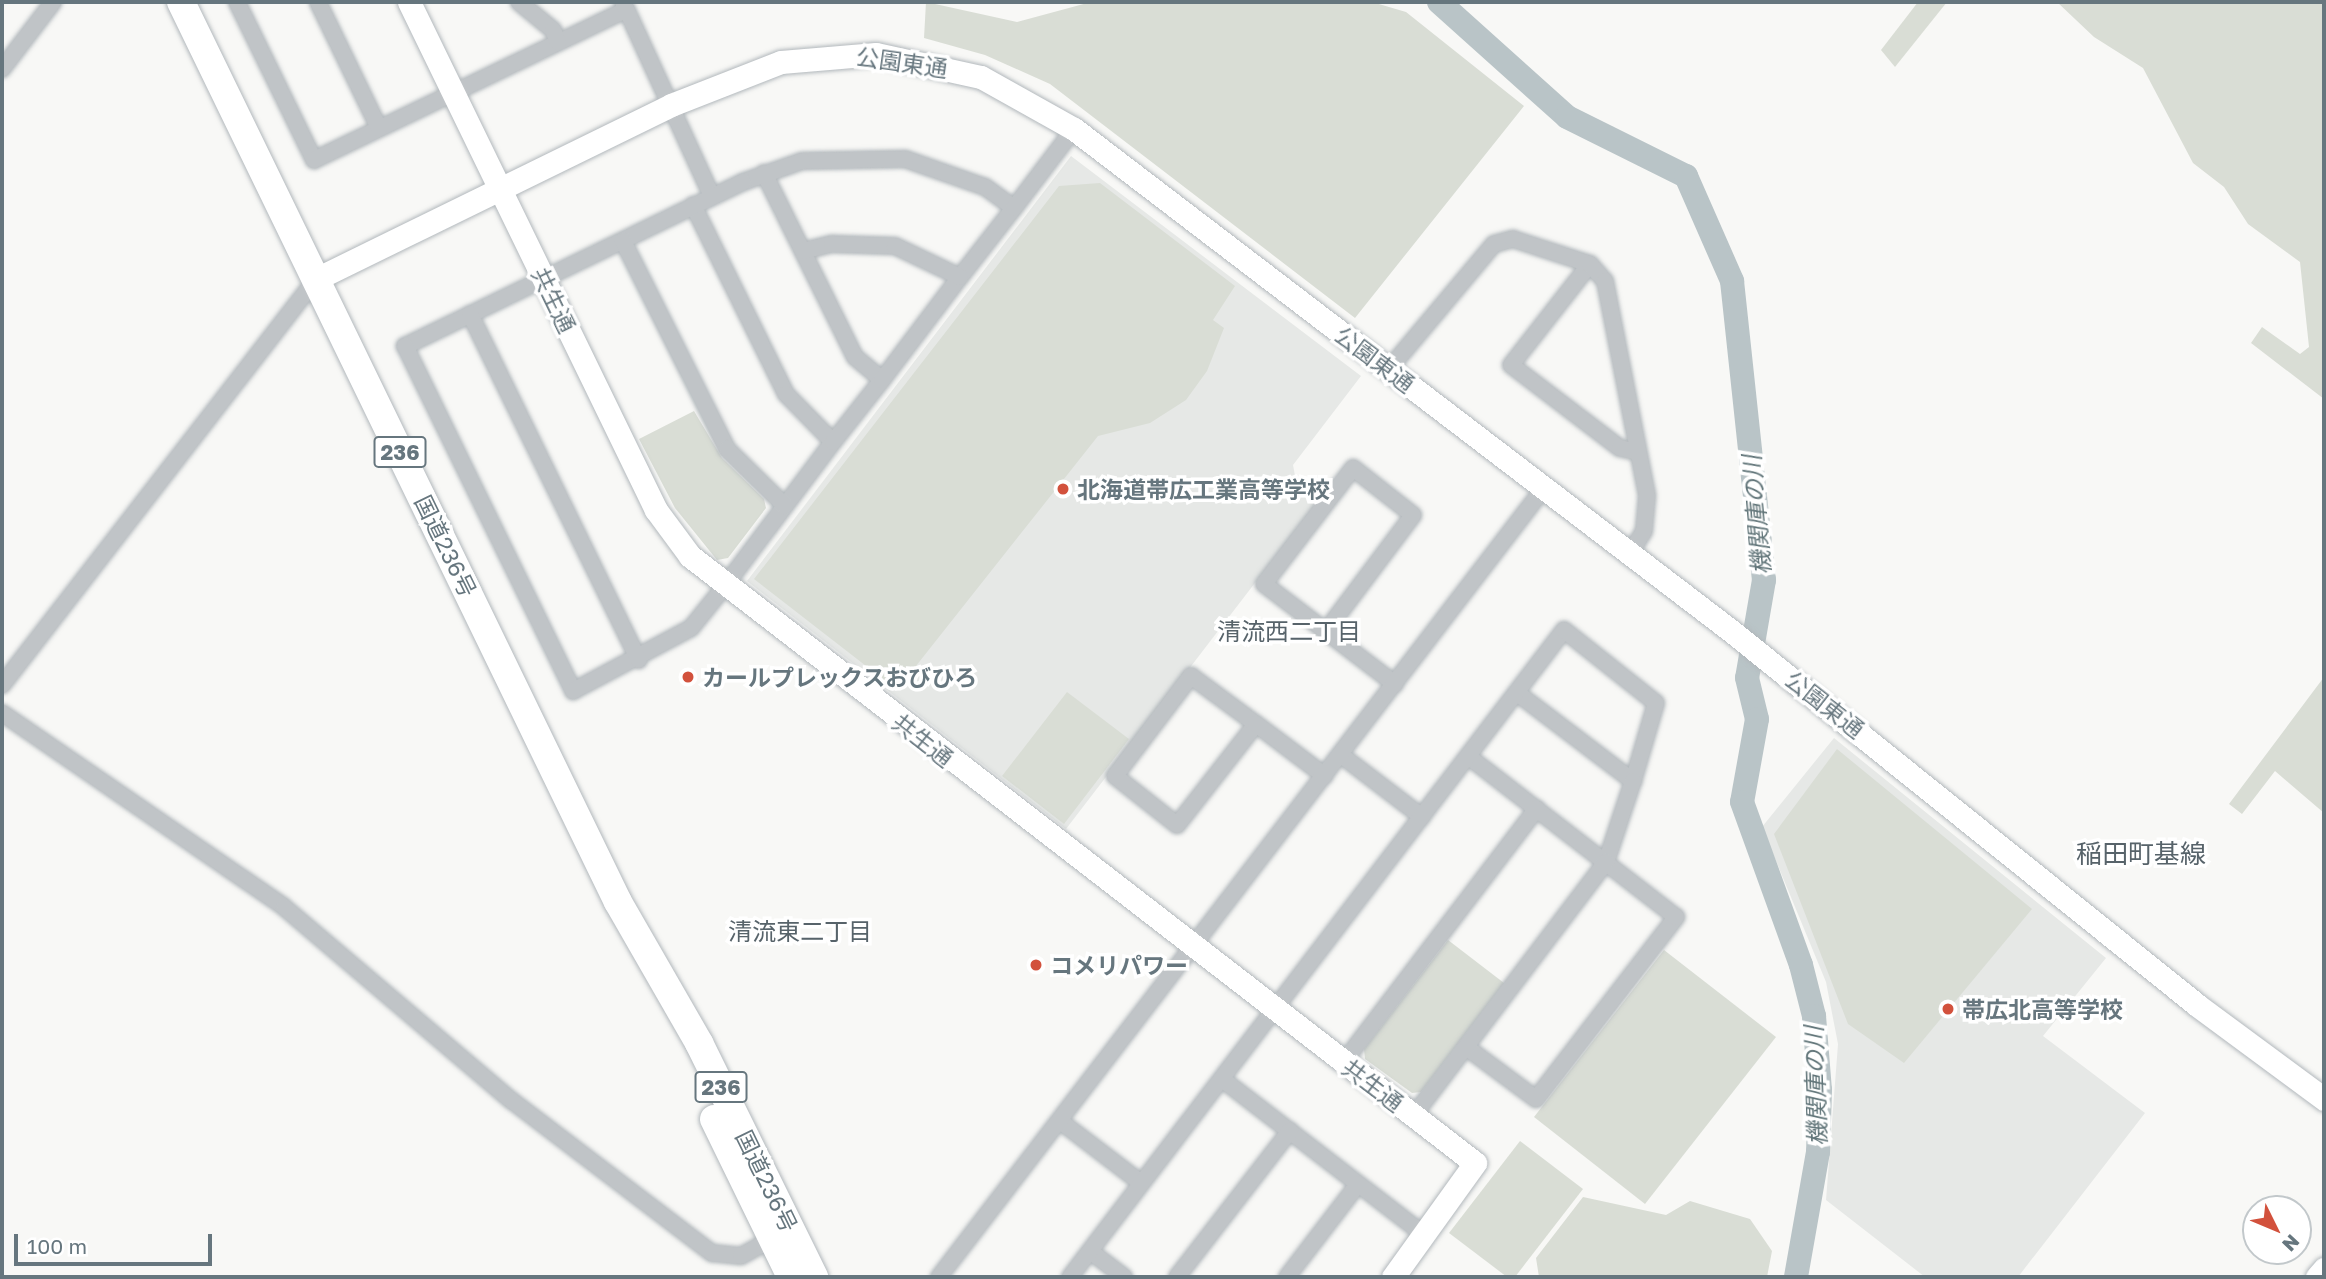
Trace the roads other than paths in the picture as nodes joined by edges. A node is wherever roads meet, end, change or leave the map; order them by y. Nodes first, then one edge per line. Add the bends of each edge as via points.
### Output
1 (53, 2) edge
2 (181, 2) edge
3 (237, 2) edge
4 (318, 2) edge
5 (410, 2) edge
6 (519, 2) edge
7 (624, 6) edge
8 (558, 42) junction
9 (2, 69) edge
10 (453, 92) junction
11 (671, 105) junction
12 (379, 128) junction
13 (1074, 129) junction
14 (764, 173) junction
15 (500, 185) junction
16 (712, 196) junction
17 (693, 205) junction
18 (1014, 208) junction
19 (623, 241) junction
20 (803, 251) junction
21 (1590, 264) junction
22 (960, 277) junction
23 (316, 279) junction
24 (543, 279) junction
25 (470, 314) junction
26 (1389, 369) junction
27 (882, 380) junction
28 (834, 442) junction
29 (1637, 452) junction
30 (1544, 488) junction
31 (786, 506) junction
32 (1630, 553) junction
33 (724, 587) junction
34 (1326, 631) junction
35 (639, 660) junction
36 (1395, 684) junction
37 (2, 685) edge
38 (1517, 693) junction
39 (2, 713) edge
40 (1256, 724) junction
41 (1341, 755) junction
42 (1469, 757) junction
43 (1325, 776) junction
44 (1633, 781) junction
45 (1537, 808) junction
46 (1422, 817) junction
47 (1606, 862) junction
48 (1194, 947) junction
49 (1275, 1010) junction
50 (1466, 1047) junction
51 (1343, 1063) junction
52 (1222, 1079) junction
53 (2324, 1098) edge
54 (1413, 1116) junction
55 (1060, 1121) junction
56 (1290, 1131) junction
57 (1141, 1183) junction
58 (1358, 1184) junction
59 (781, 1234) junction
60 (1423, 1234) junction
61 (1090, 1251) junction
62 (2324, 1269) edge
63 (791, 1277) edge
64 (814, 1277) edge
65 (939, 1277) edge
66 (1070, 1277) edge
67 (1124, 1277) edge
68 (1177, 1277) edge
69 (1287, 1277) edge
70 (1394, 1277) edge
71 (2318, 1277) edge

1 - 9 street
2 - 23 highway, 国道236号 / 236
3 - 12 street via 314,160
4 - 12 street
5 - 10 street, 共生通
6 - 8 street via 553,30
7 - 8 street
7 - 11 street
8 - 10 street
10 - 12 street
10 - 15 street, 共生通
11 - 13 street, 公園東通 via 781,62 876,54 981,77
11 - 15 street, 公園東通
11 - 16 street
13 - 18 street
13 - 26 street, 公園東通
14 - 16 street
14 - 18 street via 843,156 905,159 985,187
14 - 20 street
15 - 23 street, 公園東通
15 - 24 street, 共生通
16 - 17 street
17 - 19 street
17 - 28 street via 786,394
18 - 22 street
19 - 24 street
19 - 31 street via 727,449
20 - 22 street via 831,244 895,246
20 - 27 street via 855,357
21 - 26 street via 1513,239 1494,244
21 - 29 street via 1605,281
21 - 29 street via 1511,365 1620,448
22 - 27 street
23 - 37 street
23 - 59 highway, 国道236号 / 236 via 618,902 681,1009
24 - 25 street
24 - 33 street, 共生通 via 656,510
25 - 35 street
25 - 35 street via 405,346 566,678 573,691
26 - 30 street, 公園東通
27 - 28 street
28 - 31 street
29 - 32 street via 1649,515
30 - 32 street, 公園東通
30 - 36 street
31 - 33 street
32 - 53 street, 公園東通 via 2197,1005
33 - 35 street via 691,628
33 - 48 street, 共生通
34 - 34 street via 1264,584 1353,467 1413,515
34 - 36 street
36 - 41 street
38 - 42 street
38 - 44 street
38 - 44 street via 1564,629 1656,703
39 - 59 street via 284,907 512,1100 712,1253 741,1256
40 - 40 street via 1191,676 1115,776 1177,825
40 - 43 street
41 - 43 street
41 - 46 street
42 - 45 street
42 - 46 street
43 - 48 street
44 - 47 street
45 - 47 street
45 - 51 street
46 - 49 street
47 - 50 street
47 - 50 street via 1676,916 1536,1099
48 - 49 street, 共生通
48 - 55 street
49 - 51 street, 共生通
49 - 52 street
50 - 54 street
51 - 54 street, 共生通
52 - 56 street
52 - 57 street
54 - 60 street, 共生通 via 1475,1163
55 - 57 street
55 - 65 street
56 - 58 street
56 - 68 street
57 - 61 street
58 - 60 street
58 - 69 street
59 - 63 highway, 国道236号 / 236
59 - 64 highway, 国道236号 / 236
60 - 70 street, 共生通
61 - 66 street
61 - 67 street
62 - 71 street

